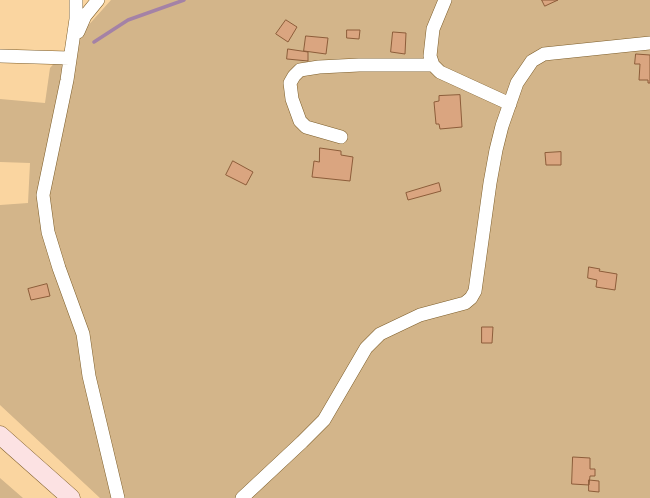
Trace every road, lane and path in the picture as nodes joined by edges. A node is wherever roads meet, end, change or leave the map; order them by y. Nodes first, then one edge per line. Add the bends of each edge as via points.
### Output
1 (76, 0) edge
2 (98, 0) edge
3 (444, 0) edge
4 (650, 43) edge
5 (70, 52) junction
6 (0, 56) edge
7 (433, 65) junction
8 (510, 104) junction
9 (341, 137) dead end
10 (0, 435) edge
11 (72, 498) edge
12 (118, 498) edge
13 (242, 498) edge

1 - 5 street via 76,19
2 - 5 street via 80,25
3 - 7 street via 433,29 430,56
4 - 8 street via 544,54 532,60 524,71
5 - 6 street
5 - 12 street via 67,80 43,196 48,232 58,268 82,334 89,376
7 - 8 street via 440,72
7 - 9 street via 359,65 300,70 290,83 292,99 300,121 306,127
8 - 13 street via 496,150 475,291 471,298 465,303 420,315 380,334 366,348 324,420
10 - 11 main road

